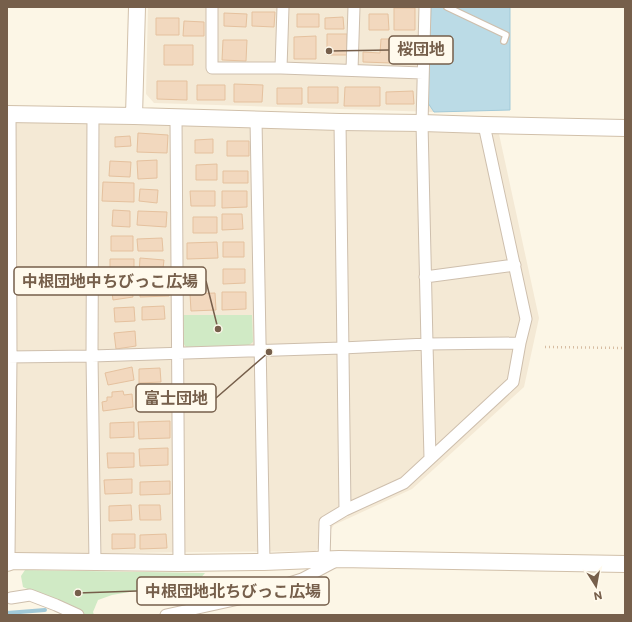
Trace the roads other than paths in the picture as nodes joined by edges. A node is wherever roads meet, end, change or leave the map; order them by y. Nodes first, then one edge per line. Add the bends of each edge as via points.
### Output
1 (137, 7) edge
2 (212, 7) edge
3 (283, 7) edge
4 (354, 7) edge
5 (425, 7) edge
6 (447, 7) edge
7 (504, 41) dead end
8 (281, 68) junction
9 (352, 70) junction
10 (423, 73) junction
11 (8, 114) edge
12 (92, 115) junction
13 (134, 116) junction
14 (176, 118) junction
15 (256, 120) junction
16 (340, 122) junction
17 (422, 122) junction
18 (484, 125) junction
19 (625, 128) edge
20 (515, 265) junction
21 (425, 277) junction
22 (520, 343) junction
23 (426, 344) junction
24 (342, 348) junction
25 (260, 350) junction
26 (178, 353) junction
27 (92, 356) junction
28 (9, 357) edge
29 (430, 458) junction
30 (345, 510) junction
31 (331, 560) junction
32 (10, 562) edge
33 (95, 562) junction
34 (264, 562) junction
35 (179, 563) junction
36 (625, 564) edge
37 (11, 598) dead end
38 (78, 615) edge
39 (166, 615) edge

1 - 13 street
2 - 8 street via 212,68
3 - 8 street
4 - 9 street
5 - 10 street
6 - 7 lane via 506,35
8 - 9 street
9 - 10 street
10 - 17 street
11 - 12 street
11 - 28 street
12 - 13 street
12 - 27 street
13 - 14 street
14 - 15 street
14 - 26 street
15 - 16 street
15 - 25 street
16 - 17 street
16 - 24 street
17 - 18 street
17 - 21 street
18 - 19 street
18 - 20 street
20 - 21 street
20 - 22 street via 526,319
21 - 23 street
22 - 23 street
22 - 29 street via 512,382
23 - 24 street
23 - 29 street
24 - 25 street
24 - 30 street
25 - 26 street
25 - 34 street
26 - 27 street
26 - 35 street
27 - 28 street
27 - 33 street
28 - 32 street
29 - 30 street via 404,483
30 - 31 street via 325,522
31 - 34 street
31 - 36 street
31 - 39 street via 302,579 239,599
32 - 33 street
33 - 35 street
34 - 35 street
37 - 38 street via 30,595

